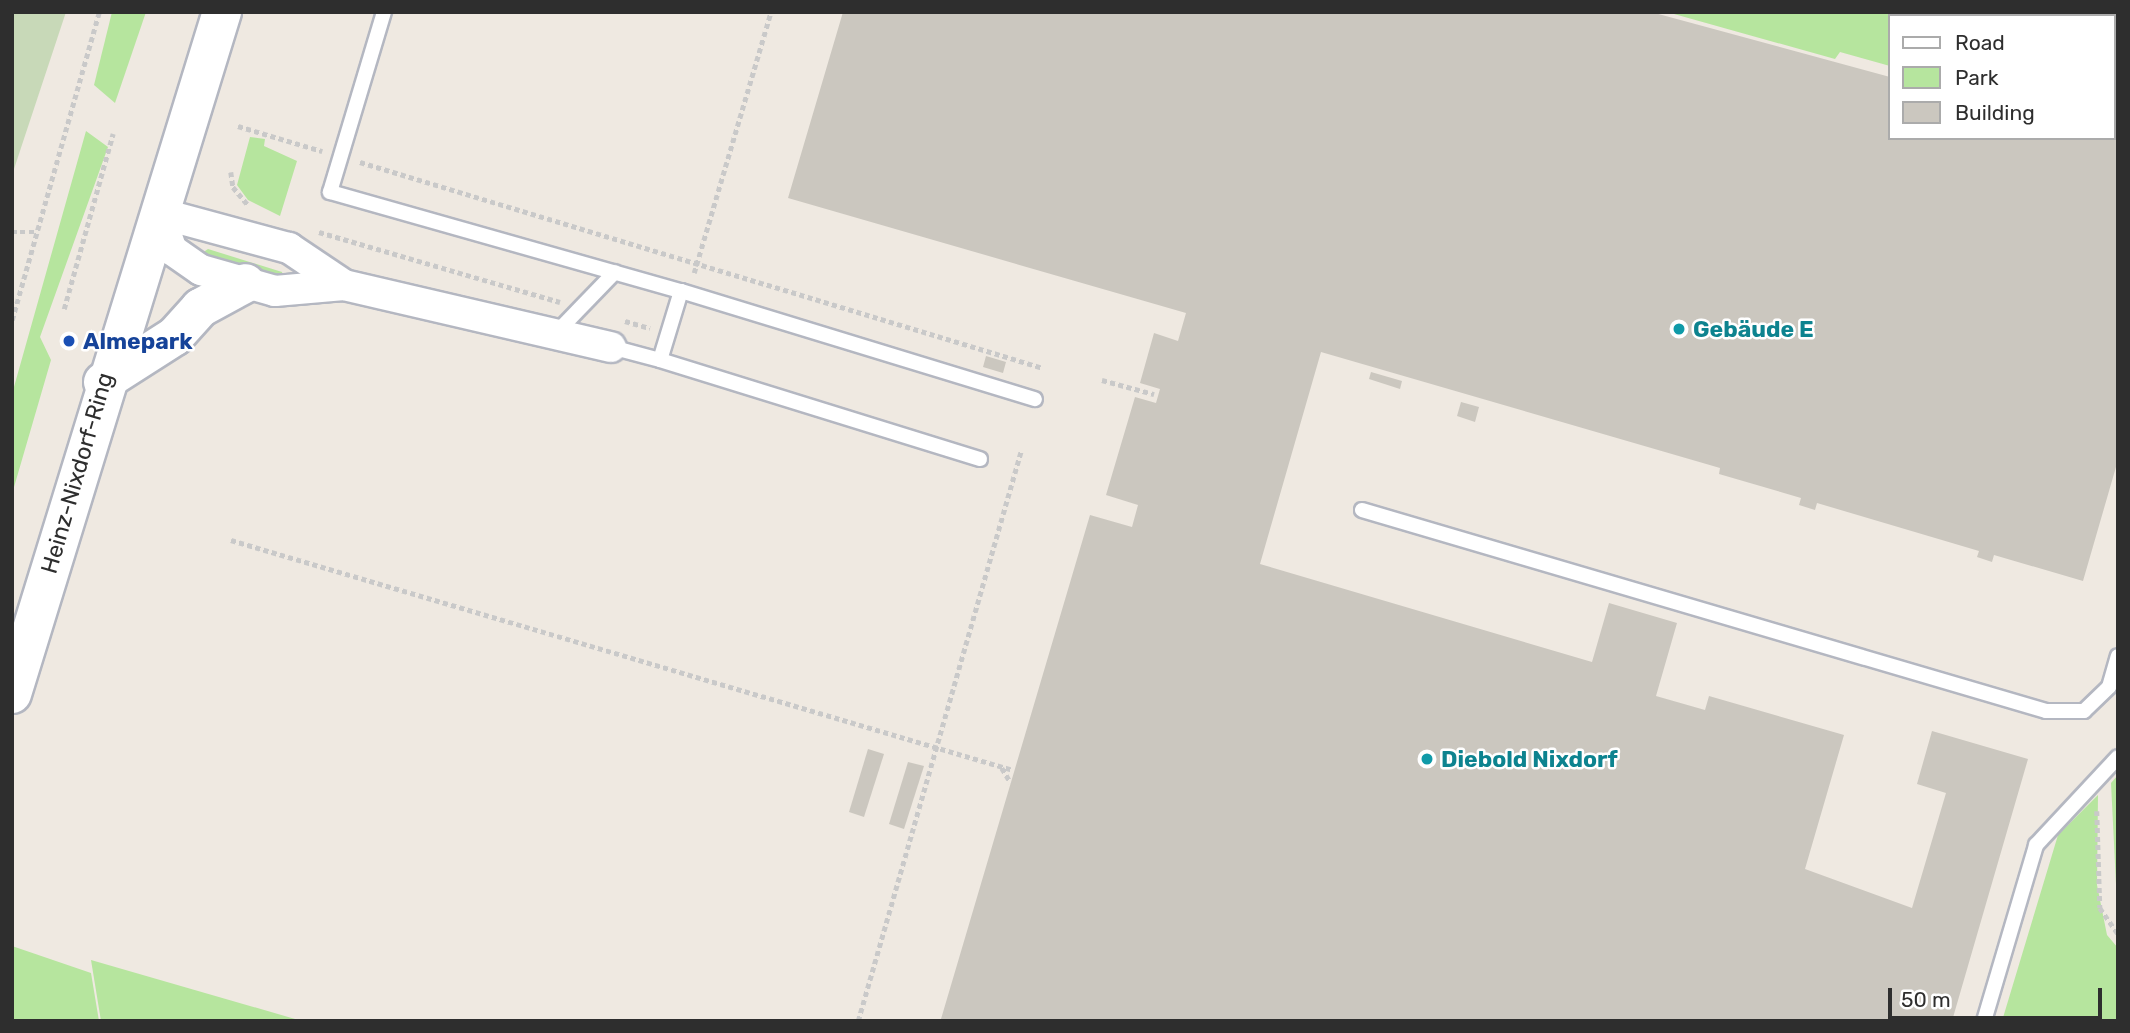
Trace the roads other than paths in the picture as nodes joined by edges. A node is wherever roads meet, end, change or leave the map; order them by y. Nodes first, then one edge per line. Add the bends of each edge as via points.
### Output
1 (222, 12) edge
2 (384, 12) edge
3 (159, 213) junction
4 (615, 272) junction
5 (246, 283) junction
6 (344, 285) junction
7 (681, 291) junction
8 (555, 334) junction
9 (611, 346) joint
10 (660, 360) junction
11 (103, 382) junction
12 (1035, 399) dead end
13 (980, 459) dead end
14 (1362, 510) dead end
15 (2118, 656) edge
16 (12, 694) edge
17 (2118, 757) edge
18 (1984, 1021) edge

1 - 3 main road, Heinz-Nixdorf-Ring
2 - 4 lane via 330,192
3 - 5 street via 172,250 201,270
3 - 6 street via 289,248
3 - 11 main road, Heinz-Nixdorf-Ring
4 - 7 lane
4 - 8 lane
5 - 6 street via 275,291
5 - 11 main road via 200,308 175,336
6 - 8 street
7 - 10 lane
7 - 12 lane
8 - 9 street
9 - 10 lane
10 - 13 lane
11 - 16 main road, Heinz-Nixdorf-Ring
14 - 15 lane via 2046,711 2084,711 2109,687
17 - 18 lane via 2036,845

